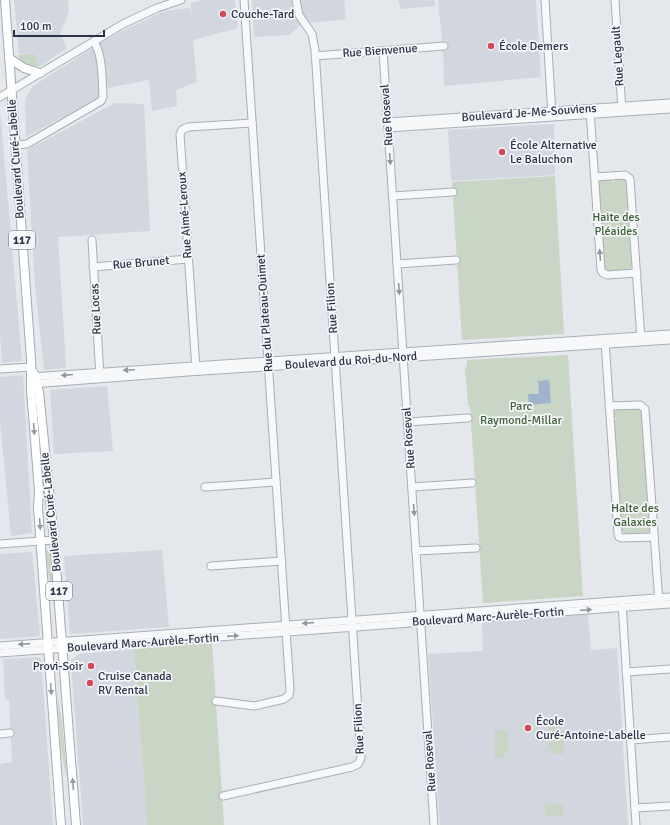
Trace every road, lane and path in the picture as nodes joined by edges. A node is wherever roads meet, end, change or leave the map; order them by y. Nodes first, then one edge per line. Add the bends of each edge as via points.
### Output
1 (5, 0) edge
2 (181, 0) edge
3 (244, 0) edge
4 (296, 0) edge
5 (545, 0) edge
6 (615, 0) edge
7 (94, 41) junction
8 (444, 46) dead end
9 (383, 51) junction
10 (315, 56) junction
11 (9, 58) junction
12 (40, 73) junction
13 (12, 90) junction
14 (0, 97) edge
15 (670, 103) edge
16 (670, 109) edge
17 (622, 110) junction
18 (590, 112) junction
19 (552, 114) junction
20 (252, 123) junction
21 (388, 125) junction
22 (15, 145) junction
23 (595, 177) junction
24 (453, 192) dead end
25 (393, 196) junction
26 (92, 240) dead end
27 (188, 259) junction
28 (456, 260) dead end
29 (398, 264) junction
30 (93, 267) junction
31 (636, 273) junction
32 (670, 334) edge
33 (641, 339) junction
34 (670, 340) edge
35 (605, 341) junction
36 (403, 355) junction
37 (335, 359) junction
38 (268, 364) junction
39 (32, 367) junction
40 (0, 369) edge
41 (196, 369) junction
42 (100, 376) junction
43 (34, 381) junction
44 (609, 406) junction
45 (468, 418) dead end
46 (408, 422) junction
47 (276, 482) junction
48 (472, 483) dead end
49 (205, 487) dead end
50 (412, 487) junction
51 (654, 537) junction
52 (54, 540) junction
53 (41, 541) junction
54 (0, 544) edge
55 (476, 548) dead end
56 (416, 551) junction
57 (282, 561) junction
58 (211, 566) dead end
59 (670, 597) edge
60 (659, 601) junction
61 (622, 604) junction
62 (670, 604) edge
63 (421, 618) junction
64 (353, 624) junction
65 (287, 628) junction
66 (63, 645) junction
67 (0, 646) edge
68 (48, 646) junction
69 (0, 653) edge
70 (670, 669) edge
71 (626, 672) junction
72 (216, 701) dead end
73 (10, 733) dead end
74 (0, 734) edge
75 (670, 737) edge
76 (631, 740) junction
77 (223, 796) dead end
78 (670, 806) edge
79 (635, 808) junction
80 (61, 825) edge
81 (76, 825) edge
82 (434, 825) edge
83 (636, 825) edge

1 - 11 main road, Boulevard Curé-Labelle / 117
2 - 7 street via 137,17
3 - 20 street, Rue du Plateau-Ouimet
4 - 10 street, Rue Filion via 299,16 313,36
5 - 19 street
6 - 17 street, Rue Legault
7 - 12 street
7 - 22 street via 99,51 103,97 101,102 32,141
8 - 9 street, Rue Bienvenue
9 - 10 street, Rue Bienvenue
9 - 21 street, Rue Roseval
10 - 37 street, Rue Filion
11 - 12 main road via 24,68
11 - 13 main road, Boulevard Curé-Labelle / 117
12 - 13 street
13 - 14 street
13 - 22 main road, Boulevard Curé-Labelle / 117
15 - 17 street, Boulevard Je-Me-Souviens
16 - 17 street, Boulevard Je-Me-Souviens
17 - 18 street, Boulevard Je-Me-Souviens
18 - 19 street, Boulevard Je-Me-Souviens
18 - 23 street
19 - 21 street, Boulevard Je-Me-Souviens
20 - 27 street, Rue Aimé-Leroux via 188,127 181,132
20 - 38 street, Rue du Plateau-Ouimet
21 -> 25 street, Rue Roseval
22 - 39 main road, Boulevard Curé-Labelle / 117
31 -> 23 street via 607,275 602,271
23 - 31 street via 625,175 630,179
24 - 25 street
25 - 29 street, Rue Roseval
26 - 30 street, Rue Locas
27 - 30 street, Rue Brunet
27 - 41 street, Rue Aimé-Leroux
28 - 29 street
29 -> 36 street, Rue Roseval
30 - 42 street, Rue Locas
31 - 33 street
32 - 33 street, Boulevard du Roi-du-Nord
33 - 34 street, Boulevard du Roi-du-Nord
33 - 35 street, Boulevard du Roi-du-Nord
35 - 36 street, Boulevard du Roi-du-Nord
35 - 44 street
36 - 37 street, Boulevard du Roi-du-Nord
36 - 46 street, Rue Roseval
37 - 38 street, Boulevard du Roi-du-Nord
37 - 64 street, Rue Filion
38 - 41 street, Boulevard du Roi-du-Nord
38 - 47 street, Rue du Plateau-Ouimet
39 - 40 street
39 - 43 main road, Boulevard Curé-Labelle / 117
41 - 42 street, Boulevard du Roi-du-Nord
42 - 43 street, Boulevard du Roi-du-Nord
43 - 52 main road, Boulevard Curé-Labelle / 117 via 39,392
43 -> 53 main road, Boulevard Curé-Labelle / 117
44 - 51 street via 639,404 645,409
44 - 51 street via 619,537
45 - 46 street
46 - 50 street, Rue Roseval
47 - 49 street
47 - 57 street, Rue du Plateau-Ouimet
48 - 50 street
50 -> 56 street, Rue Roseval
51 - 60 street
52 - 53 street
52 - 66 main road, Boulevard Curé-Labelle / 117
53 - 54 street
53 - 68 main road, Boulevard Curé-Labelle / 117
55 - 56 street
56 - 63 street, Rue Roseval
57 - 58 street
57 - 65 street, Rue du Plateau-Ouimet
59 - 60 street, Boulevard Marc-Aurèle-Fortin
60 - 61 street, Boulevard Marc-Aurèle-Fortin
60 - 62 street, Boulevard Marc-Aurèle-Fortin
61 - 63 street, Boulevard Marc-Aurèle-Fortin
61 - 71 street
63 - 64 street, Boulevard Marc-Aurèle-Fortin
63 - 82 street, Rue Roseval
64 - 65 street, Boulevard Marc-Aurèle-Fortin
64 - 77 street, Rue Filion via 360,762 347,768
65 - 66 street, Boulevard Marc-Aurèle-Fortin
65 - 72 street, Rue du Plateau-Ouimet via 290,690 286,698 254,706
66 - 68 street, Boulevard Marc-Aurèle-Fortin
81 -> 66 main road, Boulevard Curé-Labelle / 117
68 -> 67 street, Boulevard Marc-Aurèle-Fortin
68 - 69 street, Boulevard Marc-Aurèle-Fortin
68 -> 80 main road, Boulevard Curé-Labelle / 117
70 - 71 street
71 - 76 street
73 - 74 street
75 - 76 street
76 - 79 street
78 - 79 street
79 - 83 street

